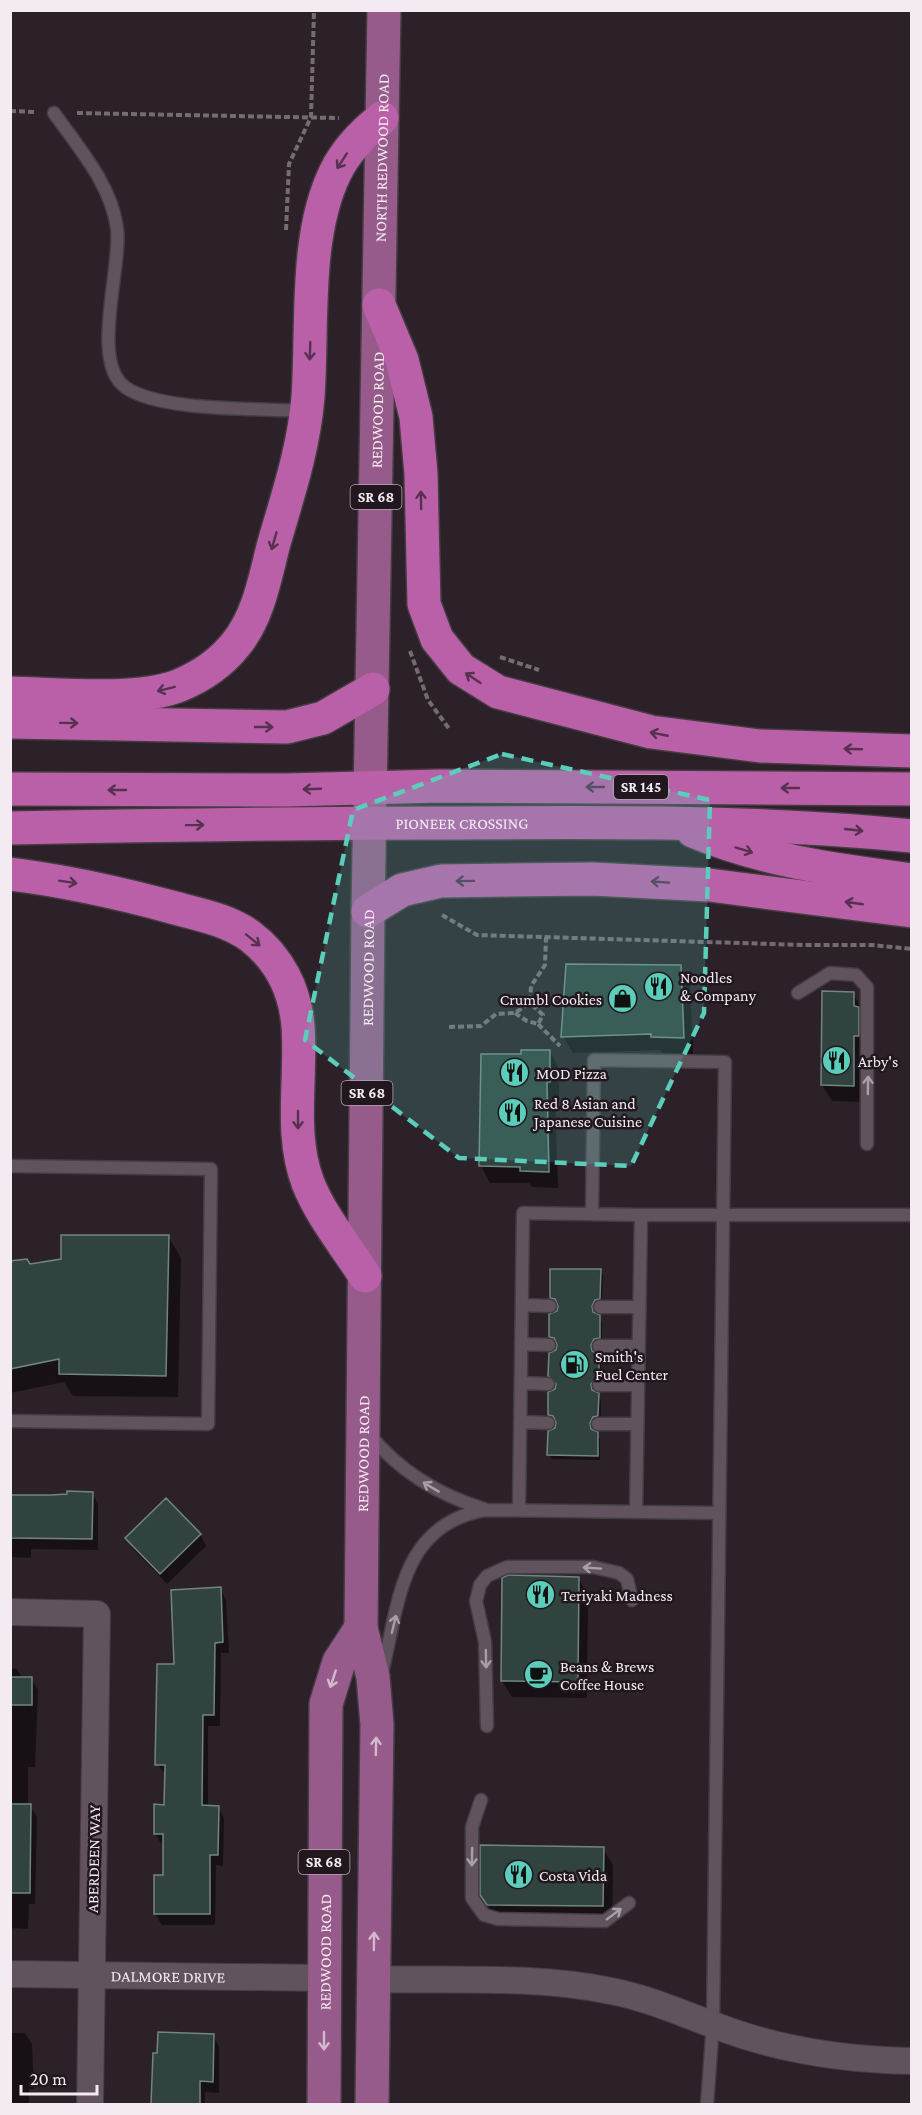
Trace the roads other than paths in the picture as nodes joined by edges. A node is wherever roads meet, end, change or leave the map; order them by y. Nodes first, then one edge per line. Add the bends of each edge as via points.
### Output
1 (384, 10) edge
2 (54, 113) road end
3 (382, 118) junction
4 (379, 305) junction
5 (306, 411) junction
6 (373, 689) junction
7 (10, 693) edge
8 (10, 722) edge
9 (912, 751) edge
10 (370, 788) junction
11 (10, 789) edge
12 (912, 789) edge
13 (669, 821) junction
14 (370, 823) junction
15 (10, 828) edge
16 (912, 836) edge
17 (10, 874) edge
18 (912, 880) edge
19 (368, 911) junction
20 (912, 911) edge
21 (798, 993) dead end
22 (867, 1144) dead end
23 (10, 1167) edge
24 (723, 1213) junction
25 (592, 1214) junction
26 (641, 1215) junction
27 (912, 1215) edge
28 (365, 1276) junction
29 (522, 1305) junction
30 (549, 1306) dead end
31 (600, 1306) dead end
32 (639, 1307) junction
33 (521, 1344) junction
34 (549, 1345) dead end
35 (599, 1346) dead end
36 (638, 1346) junction
37 (521, 1383) junction
38 (548, 1384) dead end
39 (599, 1385) dead end
40 (638, 1385) junction
41 (10, 1421) edge
42 (520, 1422) junction
43 (548, 1423) dead end
44 (598, 1424) dead end
45 (637, 1424) junction
46 (363, 1426) junction
47 (485, 1510) junction
48 (519, 1510) junction
49 (636, 1512) junction
50 (719, 1513) junction
51 (632, 1600) dead end
52 (10, 1612) edge
53 (361, 1628) junction
54 (375, 1701) junction
55 (487, 1726) dead end
56 (481, 1800) dead end
57 (629, 1903) dead end
58 (10, 1974) edge
59 (91, 1975) junction
60 (324, 1978) junction
61 (374, 1979) junction
62 (713, 2024) junction
63 (912, 2061) edge
64 (90, 2104) edge
65 (324, 2104) edge
66 (372, 2104) edge
67 (707, 2104) edge

1 - 3 main road, NORTH REDWOOD ROAD / SR 68
2 - 5 lane via 108,196 117,229 109,356 112,373 125,387 174,403
3 - 4 main road, NORTH REDWOOD ROAD / SR 68
3 -> 5 highway via 344,157 324,203 314,270
4 - 6 main road, REDWOOD ROAD / SR 68
9 -> 4 highway via 751,745 651,732 498,692 461,669 437,639 424,604 416,417 402,360
5 -> 7 highway via 297,463 256,607 237,643 224,658 193,680 157,691
8 -> 6 highway via 286,727 323,718
6 - 10 main road, REDWOOD ROAD / SR 68
10 -> 11 highway, SR 145
12 -> 10 highway, SR 145
10 - 14 main road, REDWOOD ROAD / SR 68
13 - 14 highway, PIONEER CROSSING / SR 145
13 -> 16 highway, PIONEER CROSSING / SR 145
13 -> 18 highway via 766,856 814,867
15 -> 14 highway, PIONEER CROSSING / SR 145
14 - 19 main road, REDWOOD ROAD / SR 68
17 -> 28 highway via 113,891 222,921 238,928 265,950 284,975 296,1008 298,1134 308,1183
20 -> 19 highway via 709,885 593,879 441,880 402,890
19 - 28 main road, REDWOOD ROAD / SR 68
22 -> 21 lane via 867,987 856,975 830,973
23 - 41 lane via 211,1169 208,1424
24 - 25 lane via 725,1062 594,1060
24 - 26 lane
24 - 27 lane
24 - 50 lane
25 - 26 lane
25 - 29 lane via 523,1213
26 - 32 lane
28 - 46 main road, REDWOOD ROAD / SR 68
29 - 30 lane
29 - 33 lane
31 - 32 lane
32 - 36 lane
33 - 34 lane
33 - 37 lane
35 - 36 lane
36 - 40 lane
37 - 38 lane
37 - 42 lane
39 - 40 lane
40 - 45 lane
42 - 43 lane
42 - 48 lane
44 - 45 lane
45 - 49 lane
47 -> 46 lane via 417,1479 379,1446
46 - 53 main road, REDWOOD ROAD / SR 68
47 - 48 lane
54 -> 47 lane via 414,1555 442,1525
48 - 49 lane
49 - 50 lane
50 - 62 lane
51 -> 55 lane via 627,1579 607,1569 507,1567 487,1576 476,1601 485,1642
52 - 59 street, ABERDEEN WAY via 97,1614
53 - 54 main road, REDWOOD ROAD / SR 68
53 -> 60 main road, REDWOOD ROAD / SR 68 via 339,1662 326,1704
61 -> 54 main road, REDWOOD ROAD / SR 68
56 -> 57 lane via 472,1827 471,1891 475,1905 484,1915 498,1919 605,1921
58 - 59 street, DALMORE DRIVE
59 - 60 street, DALMORE DRIVE
59 - 64 street, ABERDEEN WAY
60 -> 65 main road, REDWOOD ROAD / SR 68
61 - 62 street via 580,1986 646,1999
61 - 66 main road, REDWOOD ROAD / SR 68
62 - 63 street via 801,2051 841,2058
62 - 67 lane

